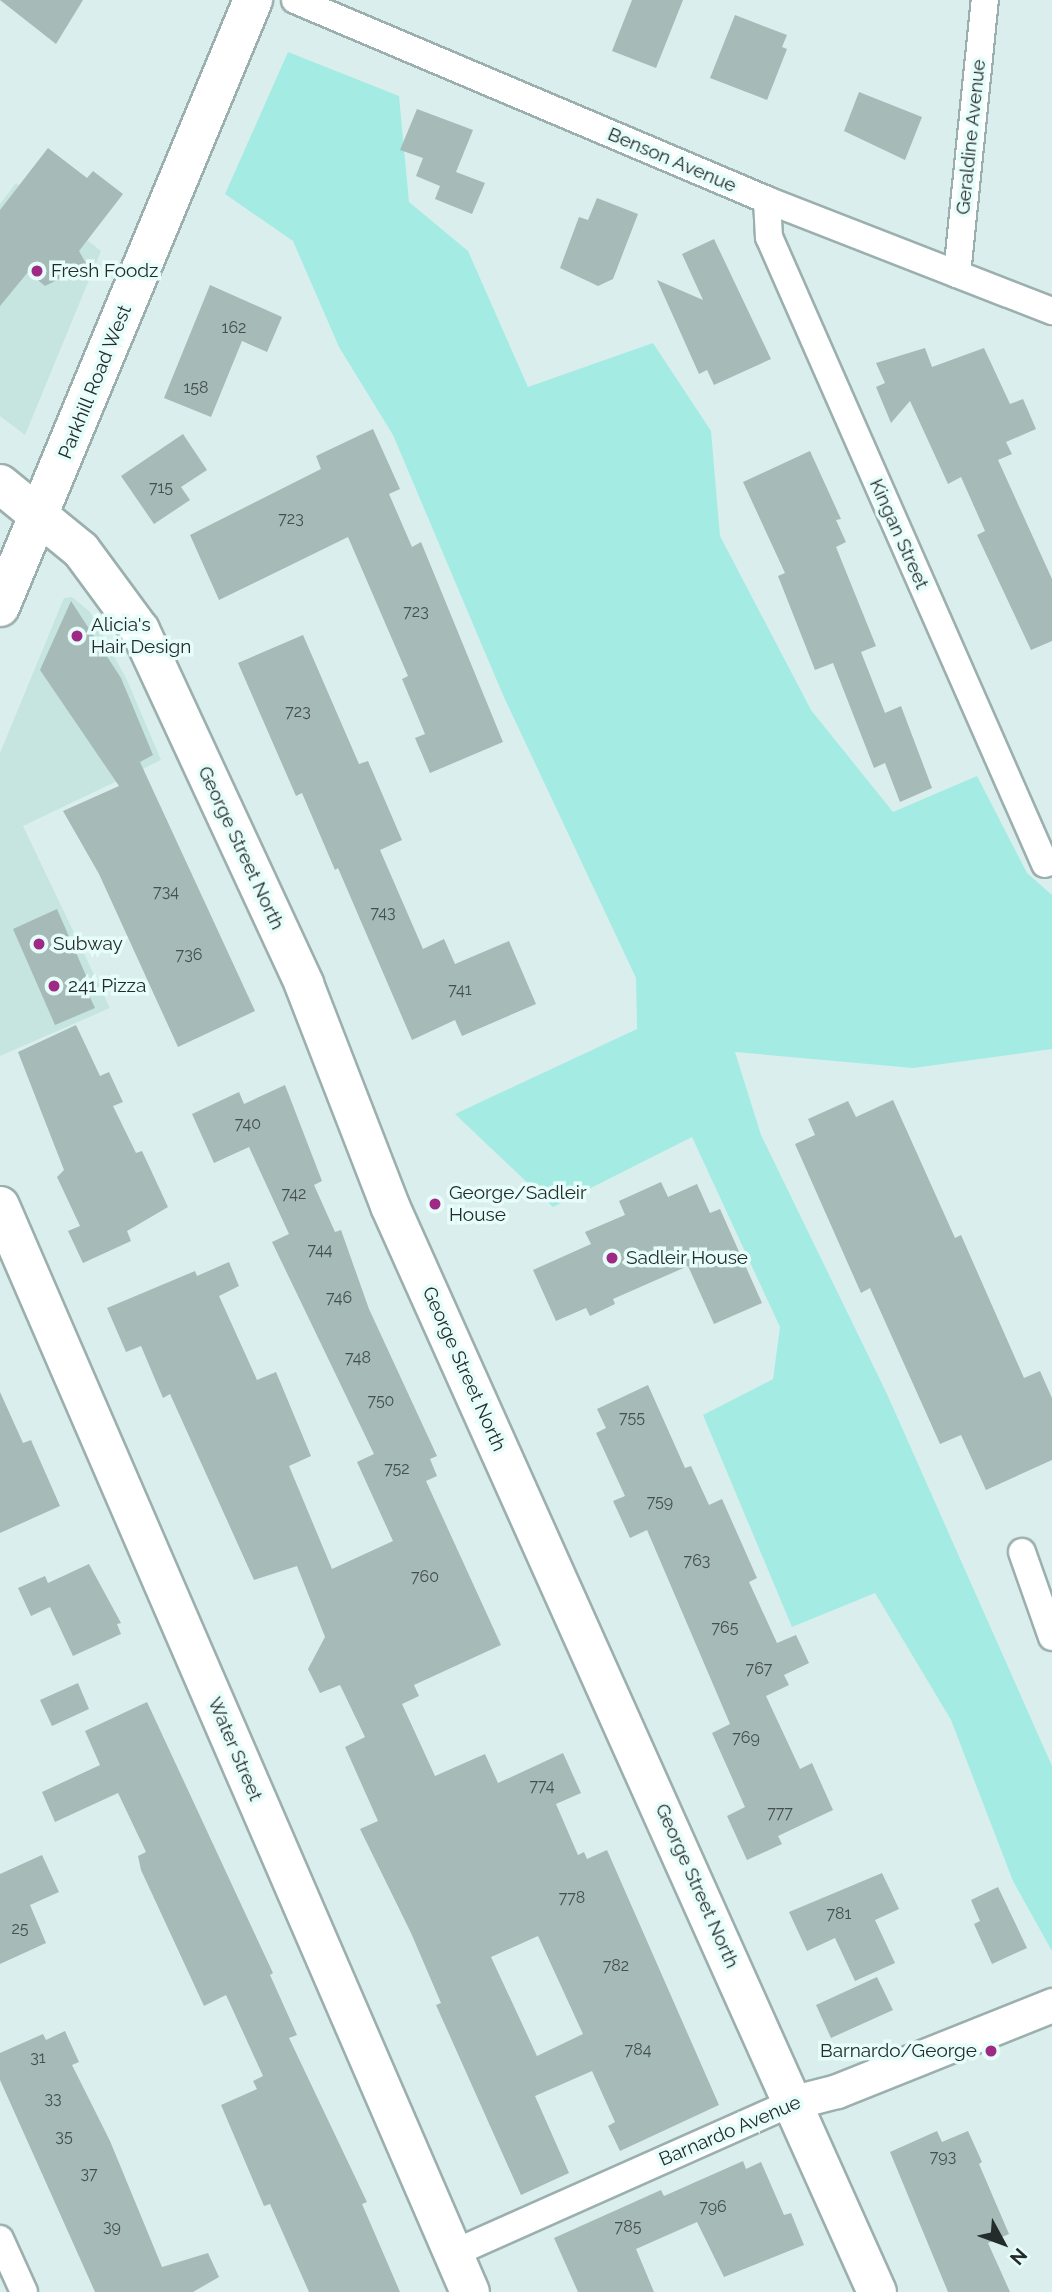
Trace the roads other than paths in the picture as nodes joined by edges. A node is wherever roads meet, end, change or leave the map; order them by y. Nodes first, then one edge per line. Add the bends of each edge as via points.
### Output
1 (253, 0) edge
2 (295, 0) edge
3 (985, 0) edge
4 (767, 200) junction
5 (957, 274) junction
6 (1052, 311) edge
7 (0, 484) edge
8 (40, 517) junction
9 (0, 607) edge
10 (1045, 864) dead end
11 (0, 1206) edge
12 (1022, 1552) dead end
13 (1052, 1637) edge
14 (1052, 2004) edge
15 (794, 2102) junction
16 (0, 2239) edge
17 (452, 2254) junction
18 (23, 2292) edge
19 (470, 2292) edge
20 (877, 2292) edge

1 - 8 main road, Parkhill Road West
2 - 4 street, Benson Avenue
3 - 5 street, Geraldine Avenue
4 - 5 street, Benson Avenue
4 - 10 street, Kingan Street via 769,237
5 - 6 street, Benson Avenue
7 - 8 main road, George Street North
8 - 9 main road, Parkhill Road West
8 - 15 main road, George Street North via 81,550 102,578 140,630 172,696 304,984 390,1206
11 - 17 main road, Water Street
12 - 13 street
14 - 15 street, Barnardo Avenue via 837,2091
15 - 17 street, Barnardo Avenue
15 - 20 main road, George Street North
16 - 18 street
17 - 19 main road, Water Street

